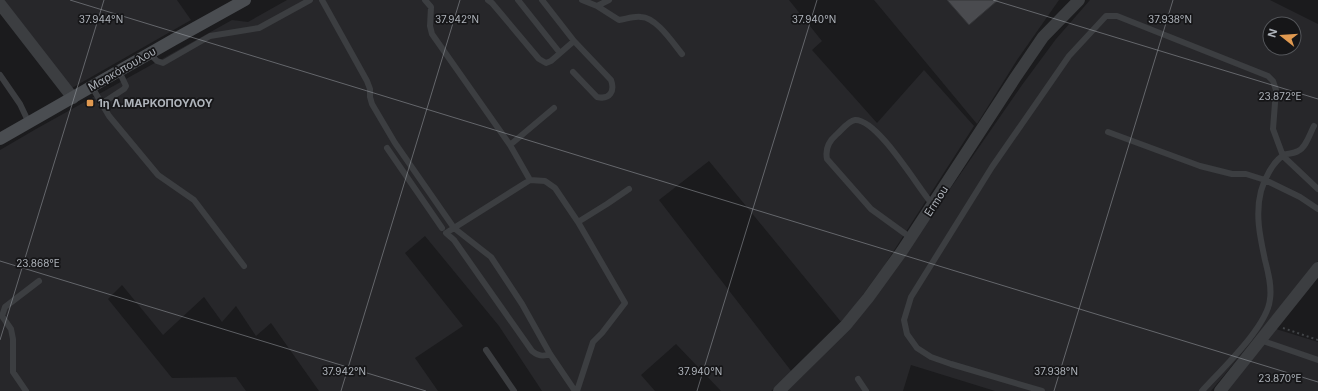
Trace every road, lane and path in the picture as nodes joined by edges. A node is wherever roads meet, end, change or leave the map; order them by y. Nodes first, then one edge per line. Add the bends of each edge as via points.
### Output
1 (245, 0) edge
2 (310, 0) edge
3 (322, 0) edge
4 (425, 0) edge
5 (488, 0) edge
6 (518, 0) edge
7 (542, 0) edge
8 (582, 0) edge
9 (609, 0) edge
10 (1078, 0) edge
11 (0, 4) edge
12 (597, 6) junction
13 (192, 29) junction
14 (574, 41) junction
15 (200, 42) junction
16 (149, 53) junction
17 (560, 53) junction
18 (682, 54) dead end
19 (119, 71) junction
20 (573, 72) dead end
21 (0, 75) edge
22 (92, 87) junction
23 (72, 98) junction
24 (101, 104) junction
25 (554, 108) dead end
26 (29, 123) junction
27 (1314, 126) dead end
28 (1108, 132) dead end
29 (0, 139) edge
30 (510, 145) junction
31 (387, 148) dead end
32 (1283, 156) junction
33 (417, 175) junction
34 (530, 180) junction
35 (1264, 180) junction
36 (409, 181) junction
37 (628, 189) dead end
38 (1318, 189) edge
39 (933, 205) junction
40 (1318, 209) edge
41 (578, 222) junction
42 (442, 228) dead end
43 (454, 228) junction
44 (911, 238) junction
45 (244, 266) dead end
46 (1318, 268) edge
47 (39, 281) dead end
48 (1272, 325) junction
49 (1260, 340) junction
50 (1318, 340) edge
51 (486, 350) dead end
52 (550, 354) junction
53 (1318, 360) edge
54 (858, 379) dead end
55 (26, 391) edge
56 (514, 391) edge
57 (576, 391) edge
58 (778, 391) edge
59 (866, 391) edge
60 (1042, 391) edge
61 (1202, 391) edge
62 (1220, 391) edge

1 - 13 main road, Μαρκόπουλου
2 - 15 lane via 259,28 210,36
3 - 33 lane via 367,81 372,104
4 - 30 lane via 431,7 432,34
5 - 17 lane via 539,59 546,63
6 - 17 lane
7 - 14 lane
8 - 12 lane
9 - 12 lane
10 - 39 street, Ermou via 1043,37
11 - 23 street
12 - 18 lane via 619,20 640,16 648,18
13 - 15 lane
13 - 16 main road, Μαρκόπουλου
14 - 17 lane
14 - 20 lane via 611,80 613,90 610,95 597,97
15 - 16 lane via 163,63 157,62
16 - 19 main road, Μαρκόπουλου
19 - 22 main road, Μαρκόπουλου
19 - 24 lane via 126,86 124,90
21 - 26 lane via 20,104
22 - 23 main road, Μαρκόπουλου
22 - 24 lane
23 - 26 main road, Μαρκόπουλου
24 - 45 lane via 158,175 194,200
25 - 30 lane
26 - 29 main road, Μαρκόπουλου
27 - 32 lane via 1299,151
28 - 35 lane via 1200,166 1232,174 1246,174
30 - 34 lane
31 - 36 lane
32 - 35 lane
32 - 38 lane
32 - 60 lane via 1273,129 1276,90 1268,76 1117,16 1106,16 1069,56 992,167 911,297 904,320 907,334 917,348 931,357
33 - 36 lane
33 - 43 lane
34 - 41 lane via 545,181 555,188
34 - 43 lane
35 - 40 lane via 1300,197
35 - 61 lane via 1258,229 1270,285 1267,312 1255,333
36 - 42 lane
37 - 41 lane
39 - 44 street, Ermou
39 - 44 lane via 892,148 864,122 852,121 830,141 827,159 871,209
41 - 57 lane via 625,303 593,342
43 - 52 lane via 491,257 522,304
43 - 52 lane via 446,233 454,240 532,351 542,356
44 - 58 street, Ermou via 846,325
46 - 48 street
47 - 55 lane via 5,307 2,316 11,329 13,339 13,372
48 - 49 street
48 - 50 path
49 - 53 lane
49 - 62 street
51 - 56 lane
52 - 57 lane
54 - 59 lane

